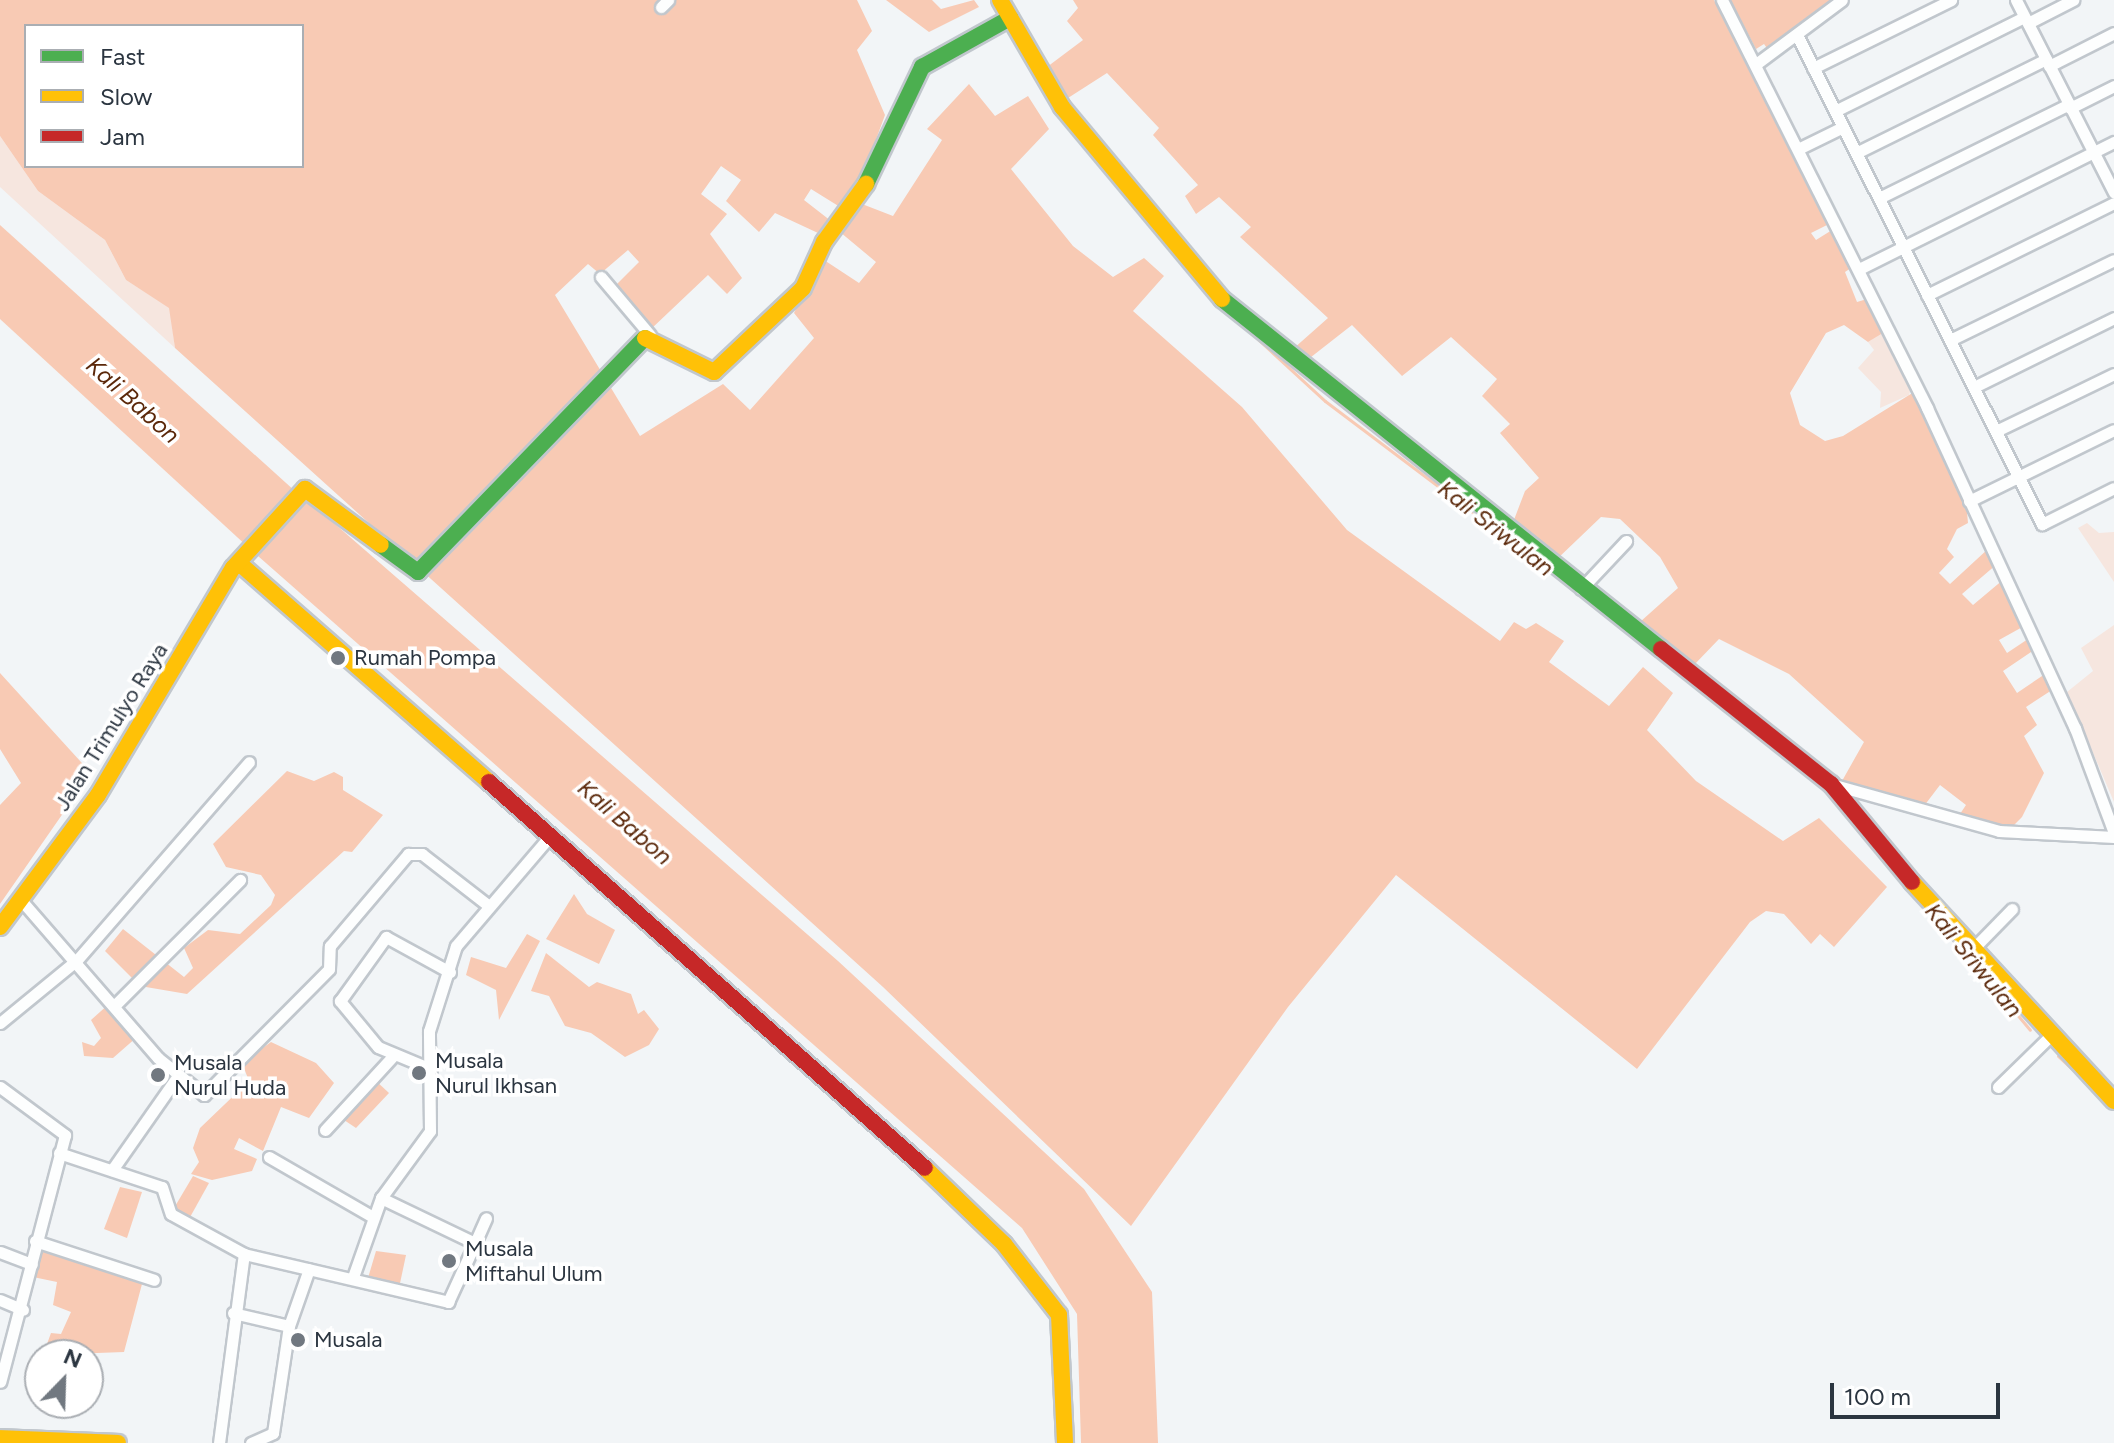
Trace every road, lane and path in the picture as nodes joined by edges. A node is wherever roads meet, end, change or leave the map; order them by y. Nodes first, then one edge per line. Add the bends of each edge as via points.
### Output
1 (1000, 0) edge
2 (1722, 0) edge
3 (1842, 0) edge
4 (1951, 0) edge
5 (2016, 0) edge
6 (2073, 0) edge
7 (1010, 18) junction
8 (2026, 20) junction
9 (2114, 33) edge
10 (1797, 35) junction
11 (2048, 62) junction
12 (1756, 64) junction
13 (1813, 68) junction
14 (2114, 86) edge
15 (2069, 106) junction
16 (1835, 111) junction
17 (1843, 127) junction
18 (2114, 142) edge
19 (1798, 149) junction
20 (2094, 152) junction
21 (1856, 153) junction
22 (2114, 192) edge
23 (1879, 198) junction
24 (2114, 203) edge
25 (1903, 246) junction
26 (2114, 260) edge
27 (1859, 269) junction
28 (601, 277) dead end
29 (1927, 295) junction
30 (2114, 318) edge
31 (650, 335) junction
32 (1950, 340) junction
33 (2114, 374) edge
34 (1974, 387) junction
35 (2114, 430) edge
36 (1996, 431) junction
37 (2018, 476) junction
38 (2114, 488) edge
39 (1969, 501) junction
40 (1626, 541) dead end
41 (239, 563) junction
42 (1581, 589) junction
43 (249, 762) dead end
44 (1831, 784) junction
45 (2114, 835) edge
46 (550, 836) junction
47 (240, 880) dead end
48 (21, 900) junction
49 (489, 906) junction
50 (2012, 909) dead end
51 (0, 927) edge
52 (1970, 952) junction
53 (77, 960) junction
54 (450, 972) junction
55 (115, 1005) junction
56 (0, 1023) edge
57 (2049, 1037) junction
58 (393, 1056) junction
59 (431, 1069) junction
60 (177, 1077) junction
61 (0, 1087) edge
62 (1998, 1087) dead end
63 (2114, 1101) edge
64 (325, 1130) dead end
65 (59, 1153) junction
66 (269, 1157) dead end
67 (112, 1170) junction
68 (381, 1198) junction
69 (373, 1217) junction
70 (486, 1218) dead end
71 (35, 1241) junction
72 (475, 1243) junction
73 (0, 1252) edge
74 (244, 1254) junction
75 (32, 1264) junction
76 (309, 1269) junction
77 (353, 1277) junction
78 (154, 1280) dead end
79 (0, 1300) edge
80 (23, 1310) junction
81 (233, 1313) junction
82 (289, 1326) junction
83 (0, 1382) edge
84 (0, 1438) edge
85 (118, 1443) edge
86 (219, 1443) edge
87 (251, 1443) edge
88 (1065, 1443) edge

1 - 7 main road
2 - 12 street
3 - 10 street
4 - 13 street
5 - 8 street
6 - 8 street
7 - 31 main road via 936,53 922,67 865,187 824,242 803,288 717,371
7 - 42 main road via 1062,107 1221,298
8 - 11 street
8 - 16 street
9 - 11 street
10 - 12 street
10 - 13 street
11 - 15 street
11 - 21 street
12 - 19 street
13 - 16 street
14 - 15 street
15 - 20 street
15 - 23 street
16 - 17 street
17 - 19 street
17 - 21 street
18 - 20 street
19 - 27 street
20 - 22 street
20 - 25 street
21 - 23 street
23 - 25 street
24 - 29 street
25 - 27 street
25 - 29 street
26 - 32 street
27 - 39 street
28 - 31 street
29 - 32 street
30 - 34 street
31 - 41 main road, Jalan Trimulyo Raya via 418,572 305,489
32 - 34 street
33 - 36 street
34 - 36 street
35 - 37 street
36 - 37 street
37 - 38 street via 2042,524
37 - 39 street
39 - 45 street via 2075,728
40 - 42 street
41 - 46 main road
41 - 48 main road, Jalan Trimulyo Raya via 98,795
42 - 44 main road
43 - 53 street
44 - 45 street via 1999,831
44 - 52 main road
46 - 49 street
46 - 88 main road via 897,1141 1047,1291 1064,1342
47 - 55 street
48 - 51 main road, Jalan Trimulyo Raya
48 - 53 street
49 - 54 street via 459,941
49 - 60 street via 411,852 330,946 329,969 209,1091 198,1094
50 - 52 street
52 - 57 main road
53 - 55 street
53 - 56 street
54 - 58 street via 386,937 340,1004
54 - 59 street via 430,1026
55 - 60 street
57 - 62 street
57 - 63 main road
58 - 59 street
58 - 64 street
59 - 68 street via 430,1131
60 - 67 street
61 - 65 street via 62,1128
65 - 67 street
65 - 71 street
66 - 69 street
67 - 74 street via 162,1187 171,1214
68 - 69 street
68 - 72 street
69 - 77 street
70 - 72 street
71 - 75 street
71 - 78 street
72 - 77 street via 448,1302
73 - 75 street
74 - 76 street
74 - 81 street
75 - 80 street
76 - 77 street
76 - 82 street
79 - 80 street
80 - 83 street
81 - 82 street
81 - 86 street
82 - 87 street via 273,1433
84 - 85 main road

